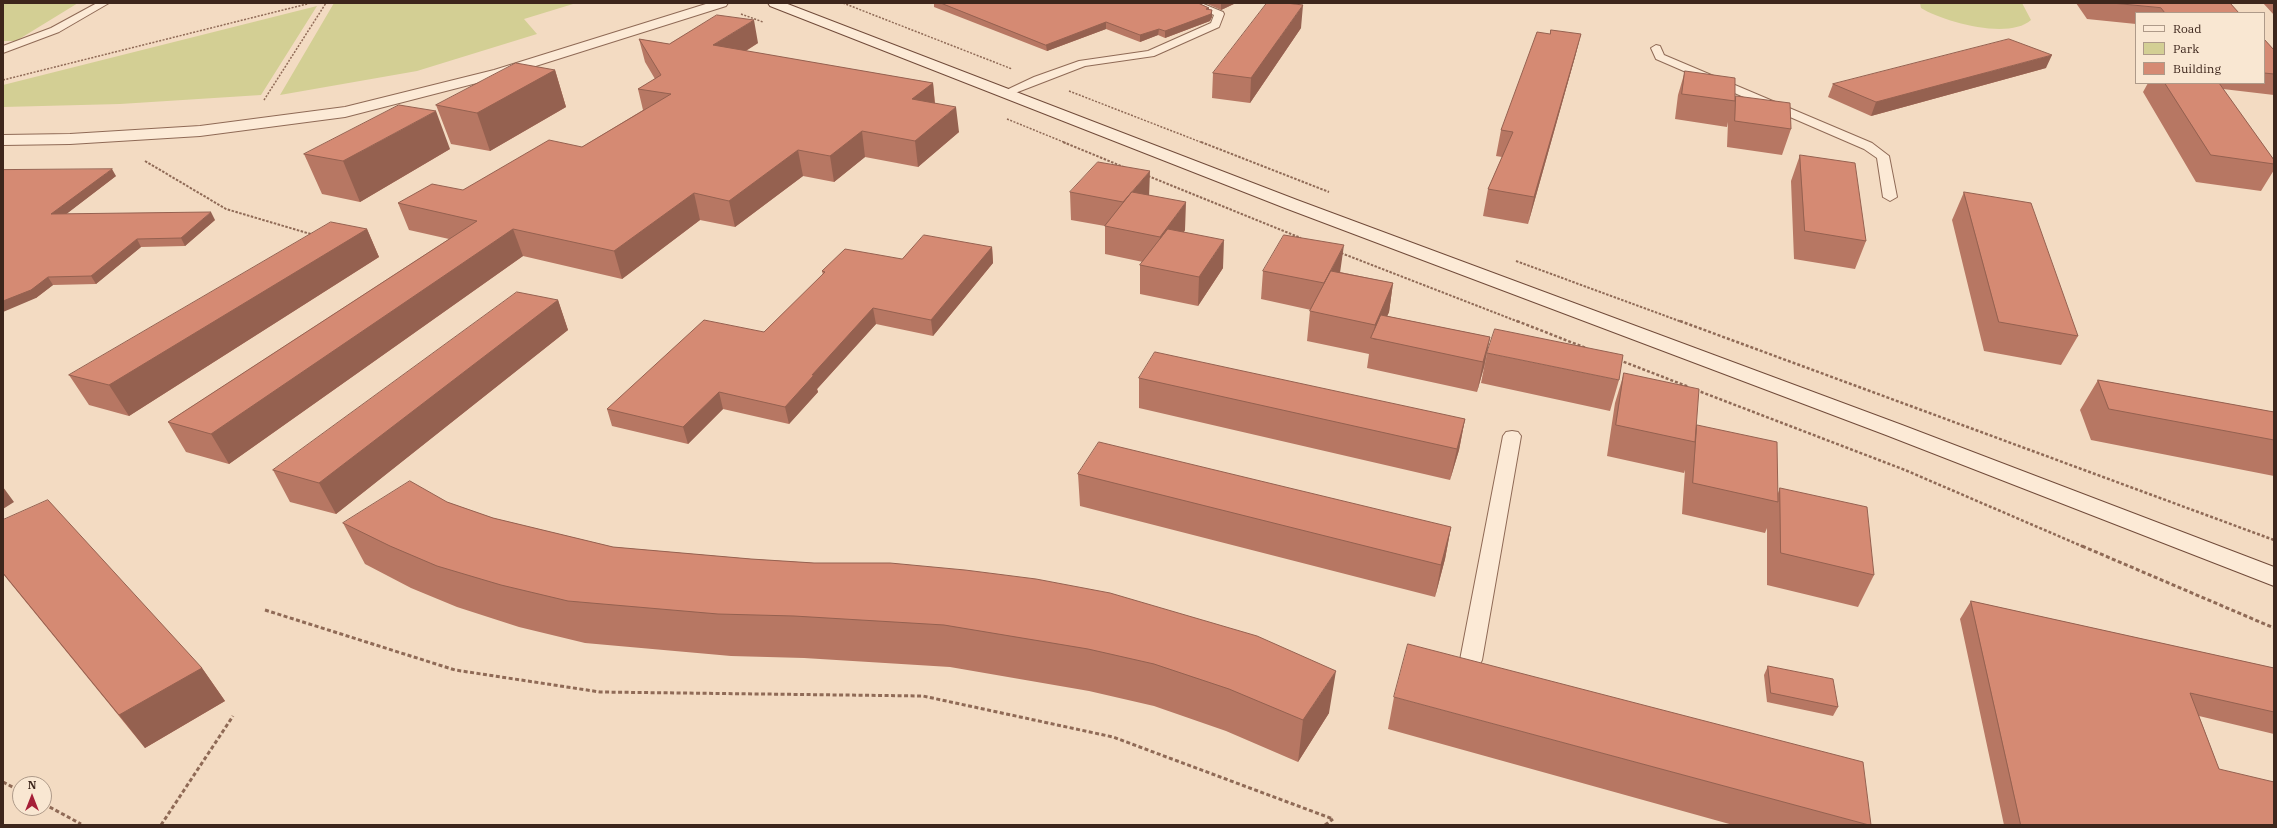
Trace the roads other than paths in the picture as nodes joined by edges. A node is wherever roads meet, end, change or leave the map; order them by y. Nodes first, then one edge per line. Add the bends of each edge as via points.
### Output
1 (104, 3) edge
2 (722, 3) edge
3 (774, 3) edge
4 (1193, 3) edge
5 (1656, 48) dead end
6 (3, 50) edge
7 (1006, 93) junction
8 (3, 140) edge
9 (1890, 197) dead end
10 (1512, 436) dead end
11 (2274, 577) edge
12 (1470, 660) edge

1 - 6 lane via 55,30
2 - 8 street via 499,73 346,112 200,131 70,139
3 - 7 street
4 - 7 lane via 1219,14 1215,25 1150,54 1083,63
5 - 9 lane via 1660,57 1868,146 1883,156
7 - 11 street via 1291,204 1894,430
10 - 12 lane

